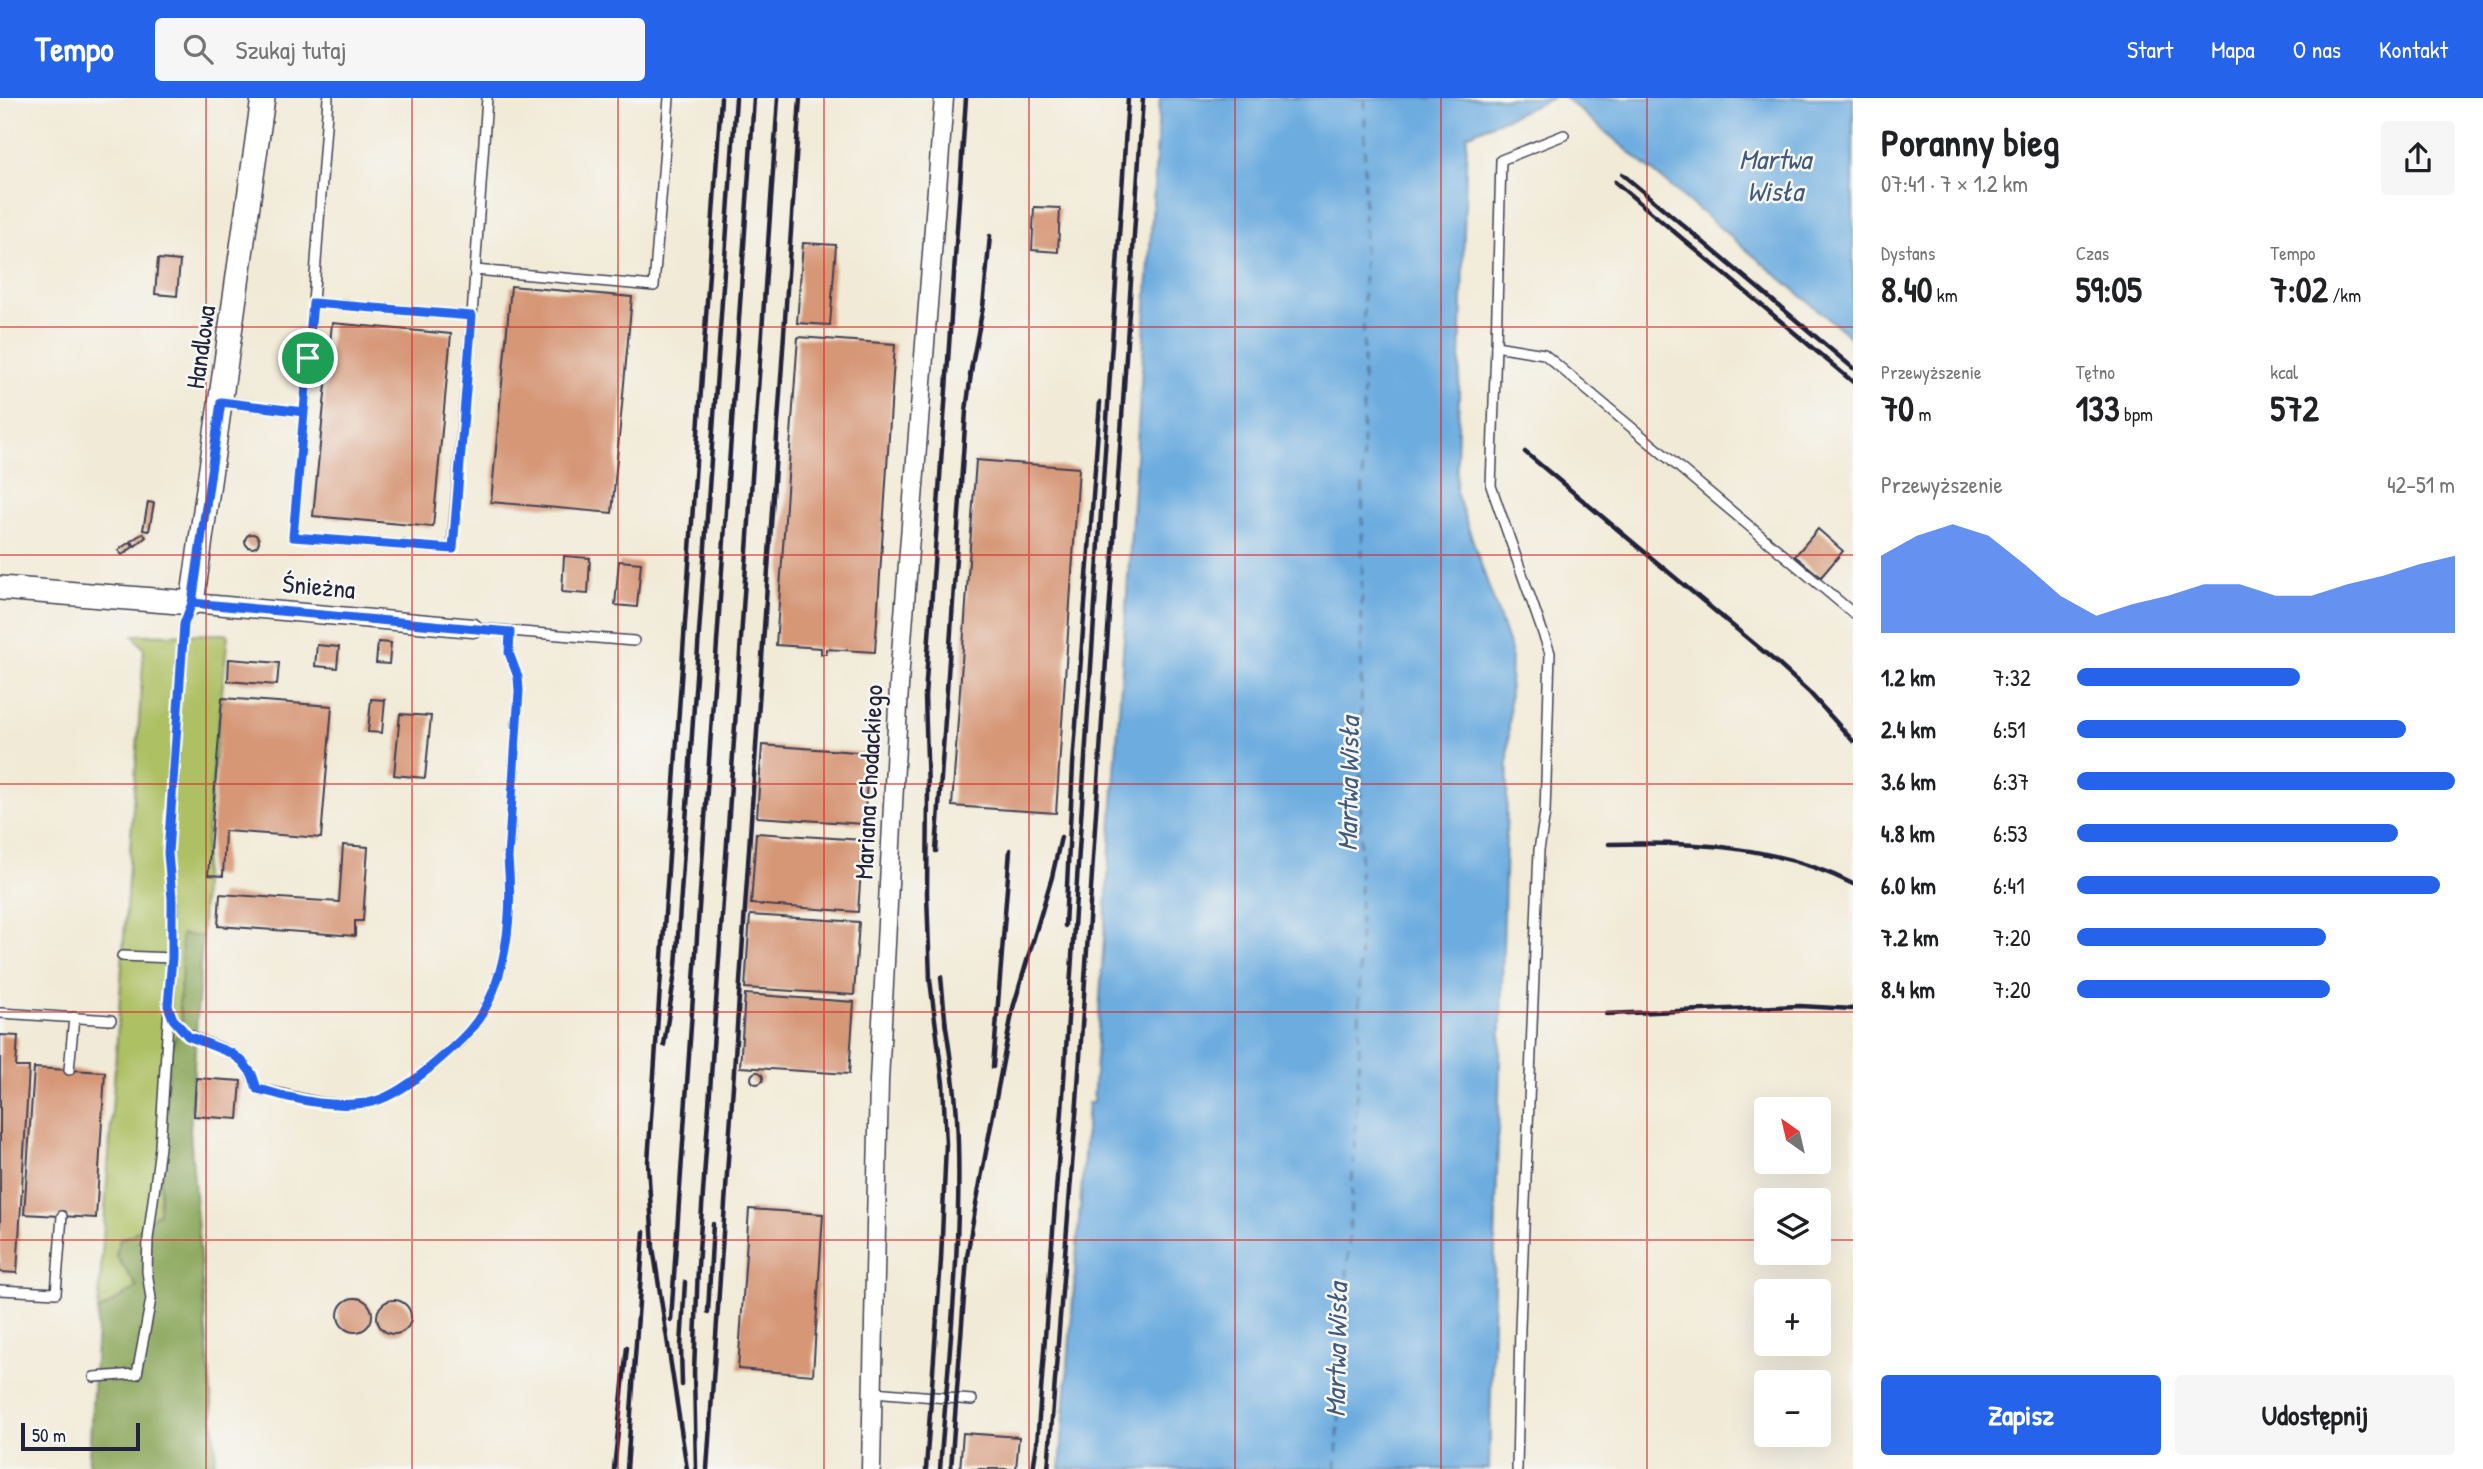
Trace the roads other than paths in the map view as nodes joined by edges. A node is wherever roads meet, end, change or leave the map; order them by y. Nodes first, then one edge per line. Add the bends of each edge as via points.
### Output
1 (263, 98) edge
2 (328, 98) edge
3 (488, 98) edge
4 (669, 98) edge
5 (944, 98) edge
6 (1564, 135) dead end
7 (475, 270) junction
8 (313, 303) junction
9 (472, 316) junction
10 (1496, 346) junction
11 (221, 402) junction
12 (304, 412) junction
13 (0, 588) edge
14 (192, 603) junction
15 (1853, 613) edge
16 (472, 628) joint
17 (510, 632) junction
18 (634, 640) dead end
19 (122, 956) dead end
20 (172, 958) junction
21 (168, 1006) junction
22 (0, 1013) edge
23 (74, 1017) junction
24 (111, 1020) dead end
25 (69, 1070) dead end
26 (62, 1216) dead end
27 (0, 1290) edge
28 (94, 1377) dead end
29 (873, 1392) junction
30 (971, 1400) dead end
31 (872, 1469) edge
32 (1517, 1469) edge

1 - 11 street, Handlowa
2 - 8 lane
3 - 7 lane
4 - 7 lane via 654,286
5 - 29 street, Mariana Chodackiego via 900,667 879,1081
6 - 10 lane via 1501,160
7 - 9 lane
8 - 9 lane
8 - 12 lane
9 - 12 lane via 453,549 293,537
10 - 15 lane via 1544,354
10 - 32 lane via 1491,486 1550,653
11 - 12 lane
11 - 14 street, Handlowa
13 - 14 street, Śnieżna
14 - 16 street, Śnieżna
14 - 20 lane via 184,624 169,840
16 - 17 lane, Śnieżna
17 - 18 lane, Śnieżna
17 - 21 lane via 509,653 519,691 509,926 491,995 472,1028 449,1052 396,1091 370,1103 317,1103 257,1089 242,1061 188,1036
19 - 20 lane
20 - 21 lane
21 - 28 lane via 160,1147 148,1239 151,1299 137,1374
22 - 23 lane
23 - 24 lane
23 - 25 lane
26 - 27 lane via 56,1293
29 - 30 lane
29 - 31 street, Mariana Chodackiego

